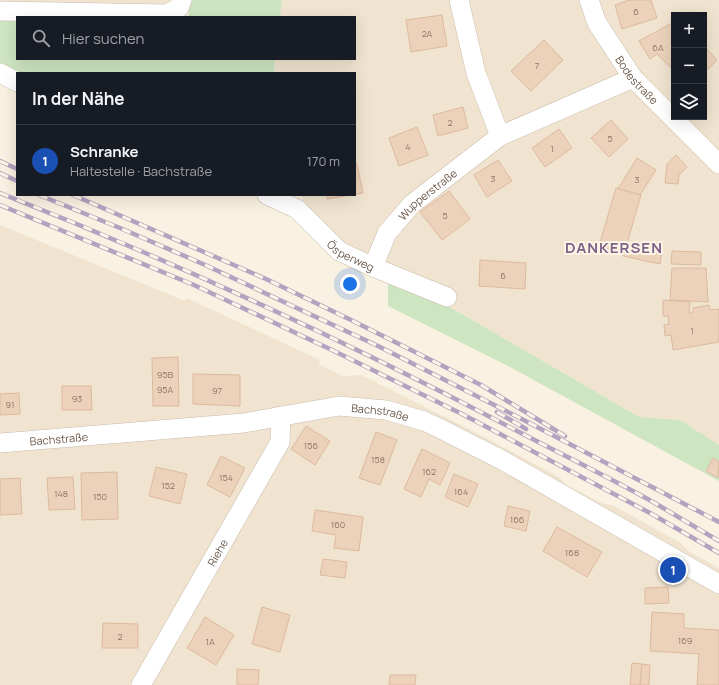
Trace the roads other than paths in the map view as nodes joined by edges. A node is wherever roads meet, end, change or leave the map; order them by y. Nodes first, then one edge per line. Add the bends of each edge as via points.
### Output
1 (182, 0) edge
2 (459, 0) edge
3 (589, 0) edge
4 (0, 11) edge
5 (0, 73) edge
6 (633, 78) junction
7 (16, 81) edge
8 (500, 136) junction
9 (719, 164) edge
10 (269, 196) edge
11 (373, 267) junction
12 (447, 297) dead end
13 (281, 416) junction
14 (0, 443) edge
15 (719, 584) edge
16 (142, 685) edge

1 - 4 street via 179,8 166,14
2 - 8 street via 476,73
3 - 6 street, Bodestraße via 597,23
5 - 7 street
6 - 8 street, Wupperstraße
6 - 9 street, Bodestraße
8 - 11 street, Wupperstraße via 412,204 388,233
10 - 11 street, Ösperweg via 297,208 339,251
11 - 12 street, Ösperweg
13 - 14 street, Bachstraße via 244,423
13 - 15 street, Bachstraße via 339,406 386,410 424,421 502,460
13 - 16 street, Riehe via 280,442

